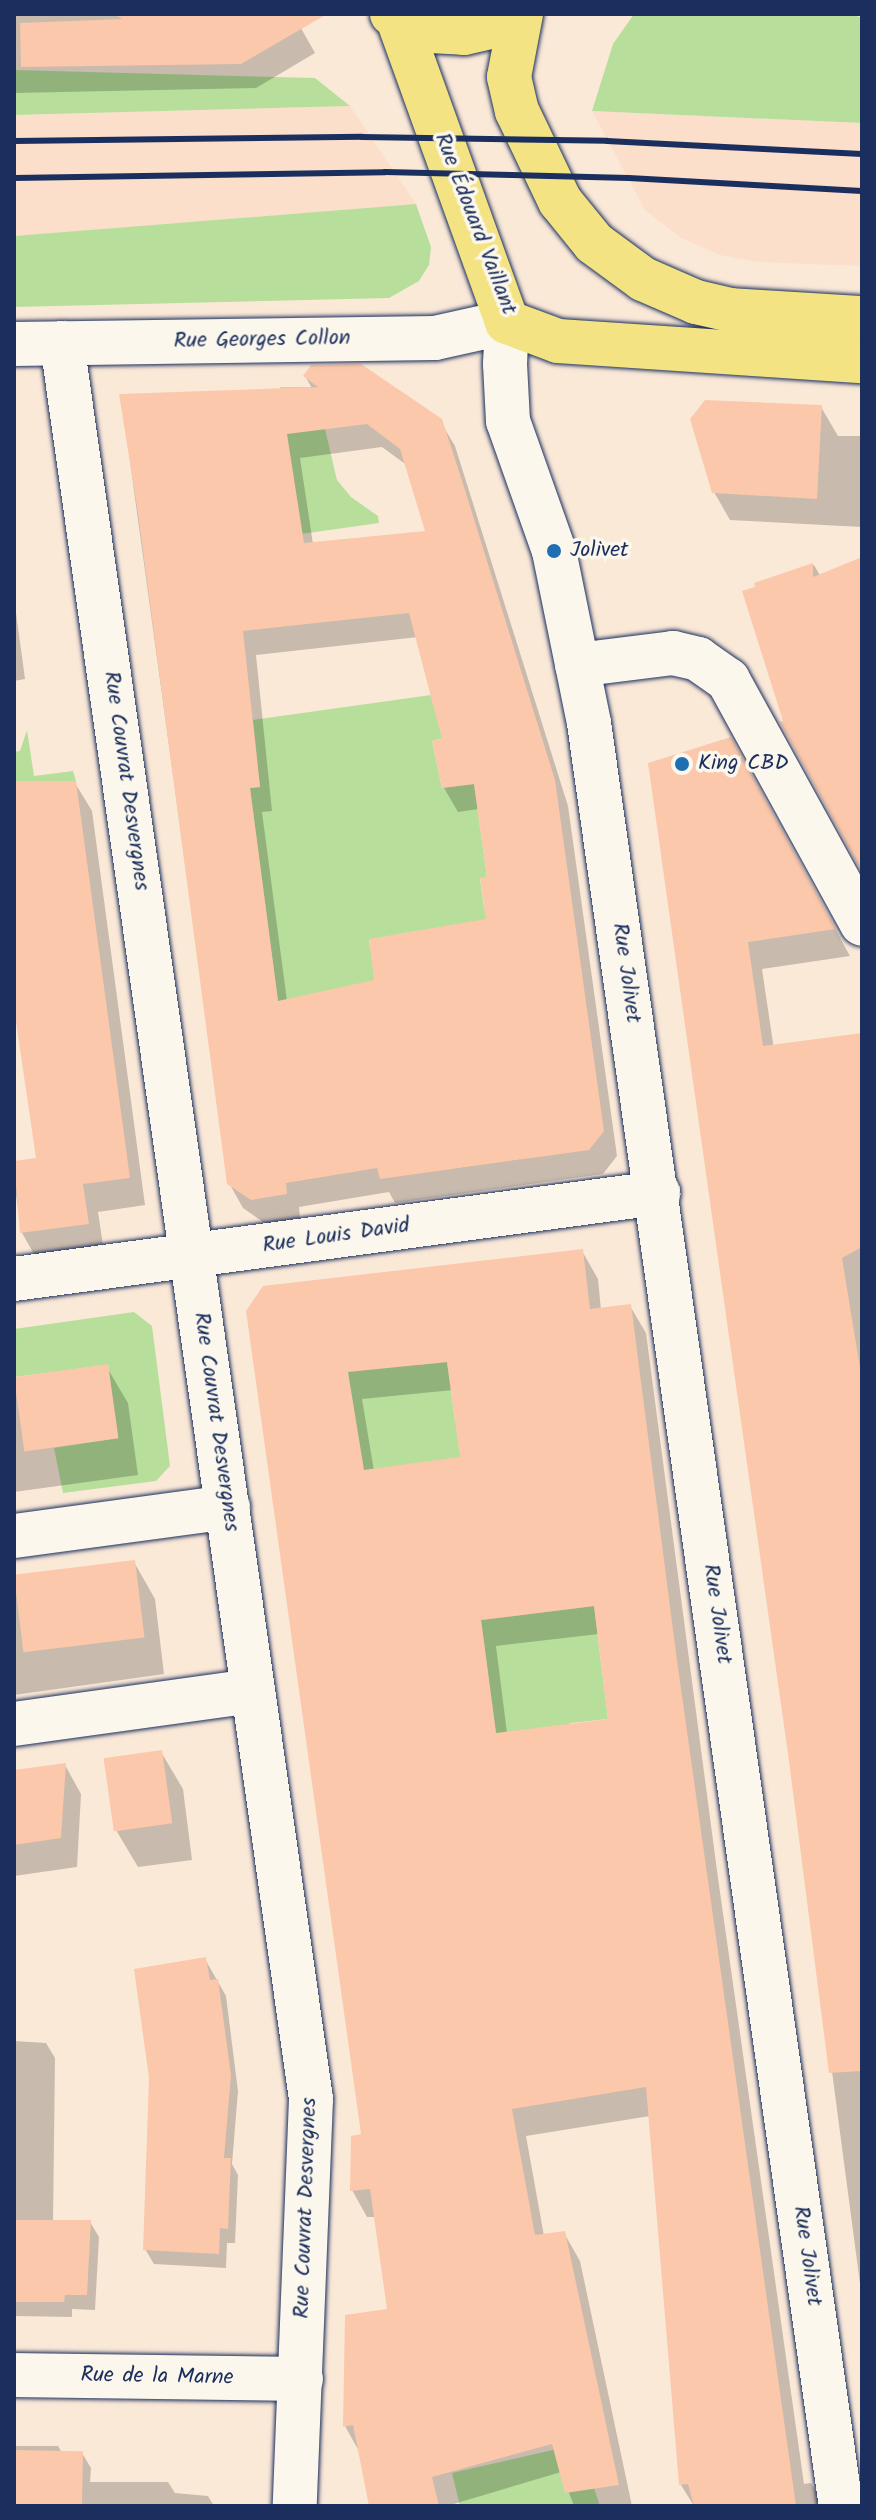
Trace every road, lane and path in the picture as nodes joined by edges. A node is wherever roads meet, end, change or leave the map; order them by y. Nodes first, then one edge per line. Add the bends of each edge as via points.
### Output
1 (519, 14) edge
2 (395, 16) edge
3 (862, 318) edge
4 (507, 322) junction
5 (62, 343) junction
6 (14, 344) edge
7 (862, 361) edge
8 (577, 665) junction
9 (862, 924) edge
10 (658, 1193) junction
11 (193, 1256) junction
12 (14, 1279) edge
13 (228, 1507) junction
14 (14, 1536) edge
15 (253, 1691) junction
16 (14, 1724) edge
17 (14, 2375) edge
18 (301, 2379) junction
19 (295, 2506) edge
20 (841, 2506) edge

1 - 2 main road via 464,33 430,31
1 - 3 main road via 509,77 517,111 560,201 594,243 643,279 696,302 730,310
2 - 4 main road, Rue Édouard Vaillant
4 - 5 street, Rue Georges Collon via 435,338
4 - 7 main road, Rue Édouard Vaillant via 558,341
4 - 8 street, Rue Jolivet via 508,421 554,551
5 - 6 street, Rue Georges Collon
5 - 11 street, Rue Couvrat Desvergnes
8 - 9 street via 673,653 698,659 728,680
8 - 10 street, Rue Jolivet
10 - 11 street, Rue Louis David
10 - 20 street, Rue Jolivet
11 - 12 street, Rue Louis David
11 - 13 street, Rue Couvrat Desvergnes
13 - 14 street
13 - 15 street, Rue Couvrat Desvergnes
15 - 16 street
15 - 18 street, Rue Couvrat Desvergnes via 311,2099
17 - 18 street, Rue de la Marne
18 - 19 street, Rue Couvrat Desvergnes

